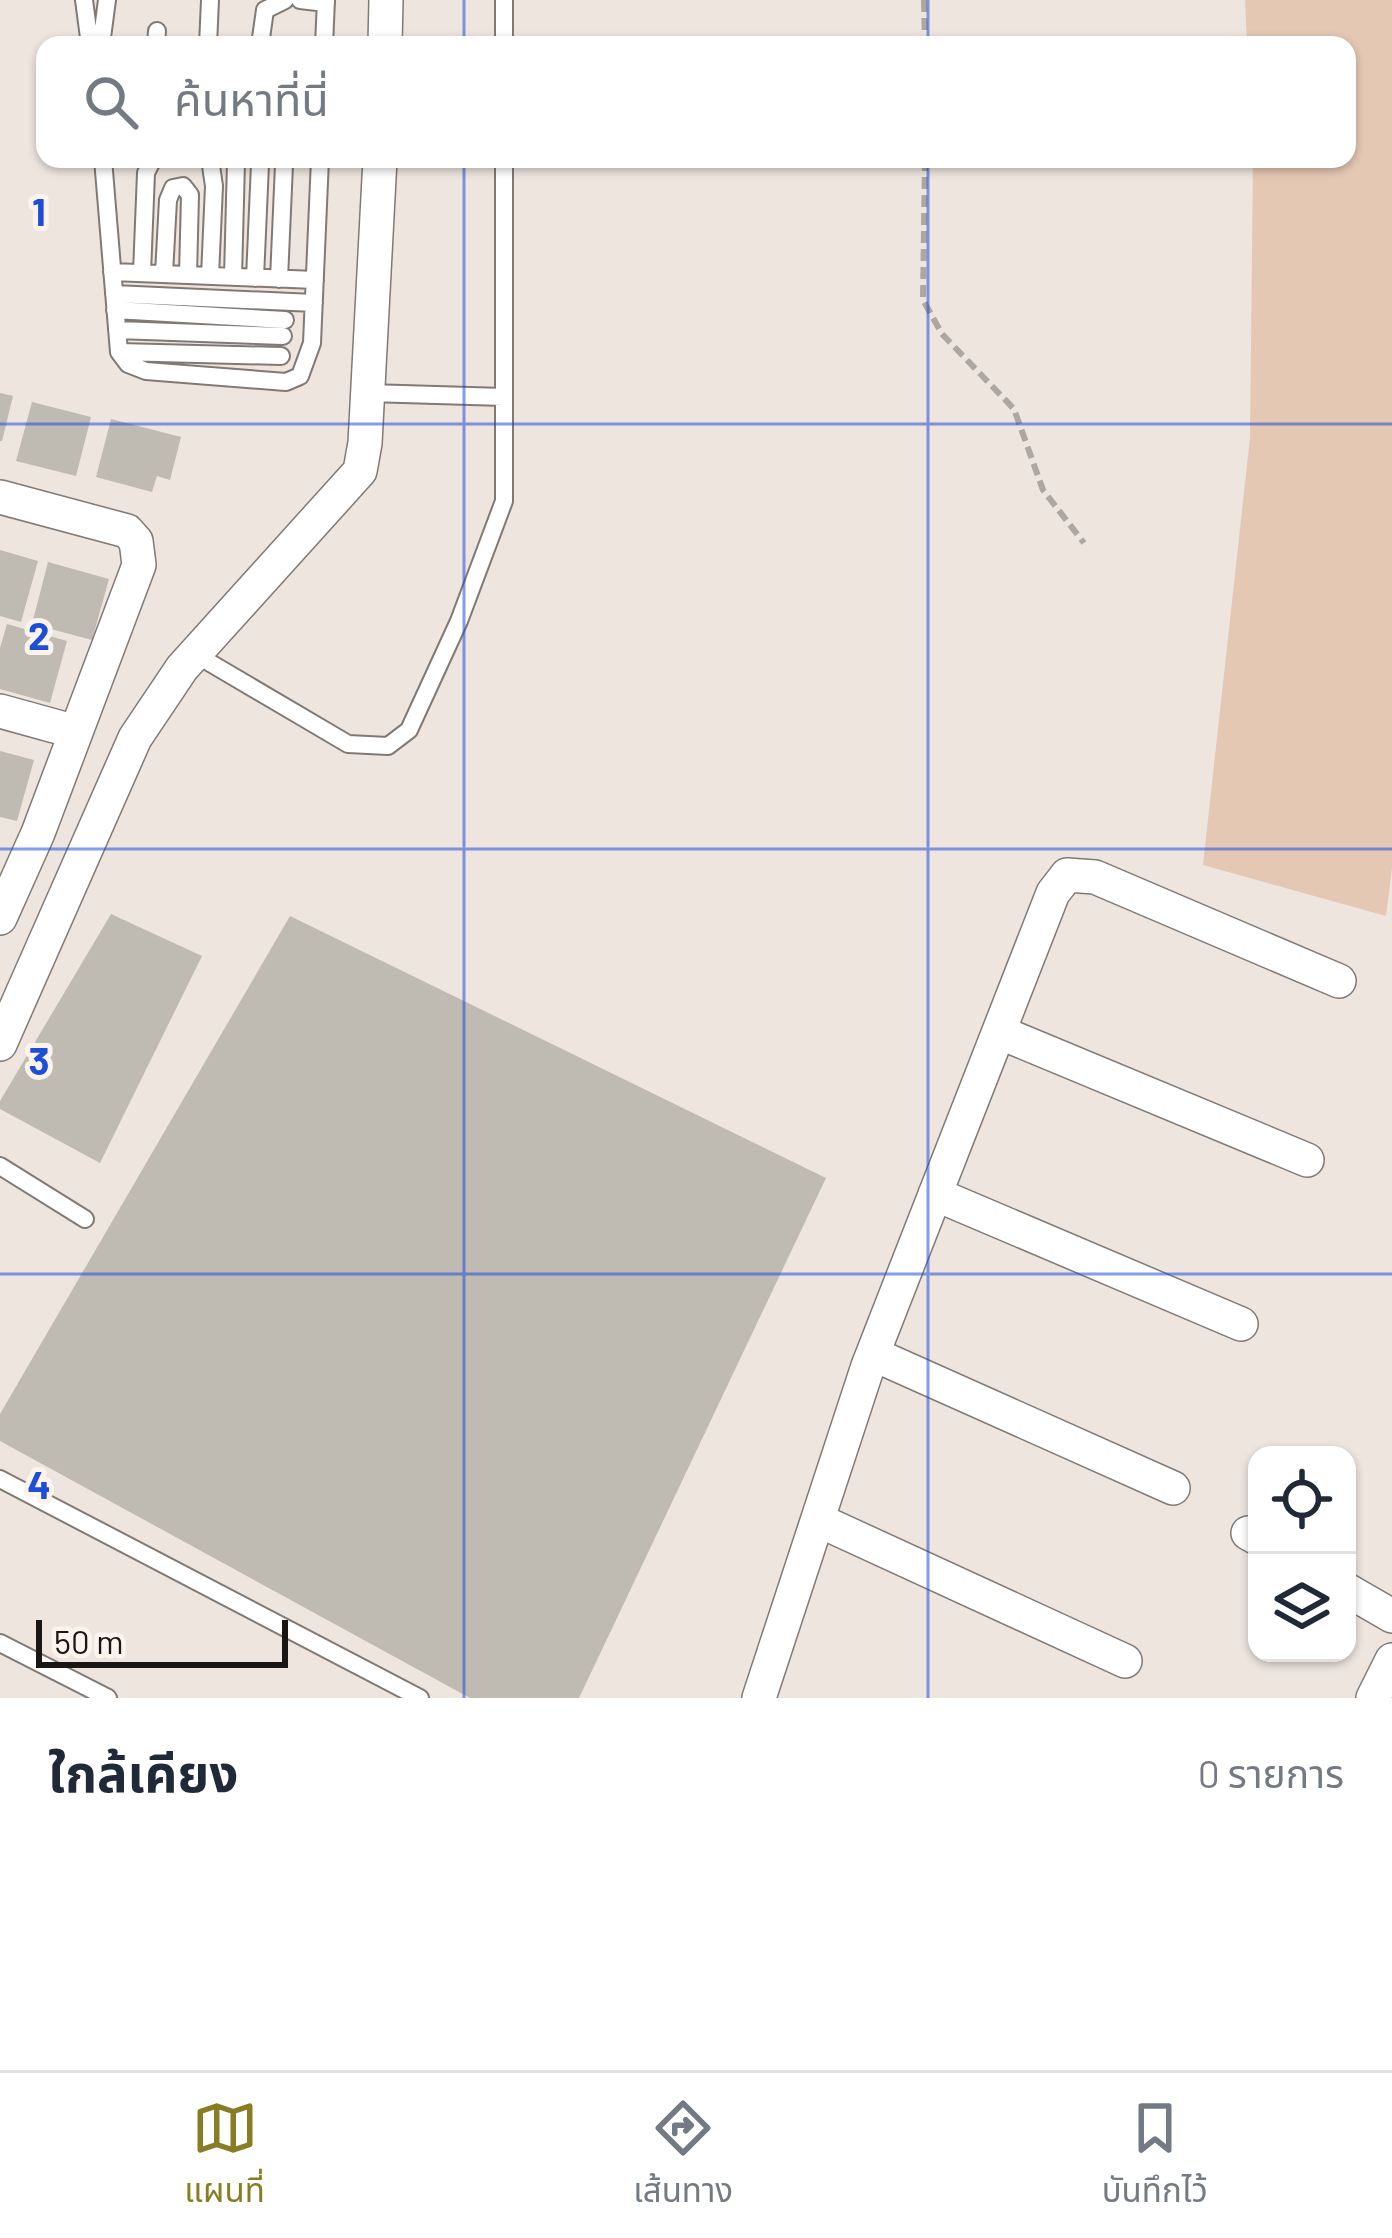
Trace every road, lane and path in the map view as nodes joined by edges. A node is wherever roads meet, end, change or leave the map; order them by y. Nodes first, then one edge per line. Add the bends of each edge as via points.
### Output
1 (84, 0) edge
2 (107, 0) edge
3 (211, 0) edge
4 (285, 0) edge
5 (300, 0) edge
6 (386, 0) edge
7 (504, 0) edge
8 (924, 0) edge
9 (326, 2) edge
10 (89, 36) edge
11 (102, 36) edge
12 (209, 36) edge
13 (261, 36) edge
14 (324, 36) edge
15 (385, 36) edge
16 (504, 36) edge
17 (925, 36) edge
18 (104, 168) edge
19 (148, 168) edge
20 (211, 168) edge
21 (230, 168) edge
22 (260, 168) edge
23 (284, 168) edge
24 (320, 168) edge
25 (380, 168) edge
26 (504, 168) edge
27 (925, 168) edge
28 (112, 272) junction
29 (142, 273) junction
30 (164, 274) junction
31 (188, 275) junction
32 (210, 276) junction
33 (233, 277) junction
34 (256, 278) junction
35 (279, 279) junction
36 (315, 280) junction
37 (115, 302) junction
38 (314, 303) junction
39 (117, 330) junction
40 (118, 352) junction
41 (281, 356) dead end
42 (368, 393) junction
43 (504, 397) junction
44 (0, 497) edge
45 (1084, 543) dead end
46 (195, 654) junction
47 (0, 711) edge
48 (76, 732) junction
49 (2, 910) edge
50 (1339, 981) dead end
51 (999, 1032) junction
52 (0, 1044) edge
53 (1307, 1160) dead end
54 (0, 1166) edge
55 (935, 1194) junction
56 (85, 1219) dead end
57 (1241, 1324) dead end
58 (873, 1354) junction
59 (0, 1479) edge
60 (1173, 1488) dead end
61 (818, 1520) junction
62 (1356, 1595) edge
63 (1392, 1616) edge
64 (0, 1643) edge
65 (1392, 1660) edge
66 (1125, 1661) dead end
67 (770, 1694) edge
68 (108, 1698) edge
69 (420, 1698) edge
70 (1373, 1698) edge

1 - 10 lane
2 - 11 lane
3 - 12 lane
4 - 13 lane via 265,10
5 - 9 lane
6 - 15 street
7 - 16 lane
8 - 17 path
9 - 14 lane
18 - 28 lane
19 - 29 lane
20 - 32 lane
21 - 33 lane
22 - 34 lane
23 - 35 lane
24 - 36 lane
25 - 42 street
26 - 43 lane
27 - 45 path via 923,300 942,334 1014,409 1043,490
28 - 29 lane
28 - 37 lane
29 - 30 lane
30 - 31 lane
30 - 31 lane via 168,200 183,186 190,195
31 - 32 lane
32 - 33 lane
33 - 34 lane
34 - 35 lane
35 - 36 lane
36 - 38 lane
37 - 38 lane
37 - 39 lane
37 - 39 lane via 284,328
38 - 40 lane via 312,343 300,376 286,382 146,371
39 - 40 lane
40 - 41 lane
42 - 43 lane
42 - 46 street via 360,471
43 - 46 lane via 504,501 409,730 388,746 348,744
44 - 48 street via 127,531 136,542 139,565
46 - 52 street via 135,738
47 - 48 street
48 - 49 street
50 - 51 street via 1096,877 1067,875
51 - 53 street
51 - 55 street
54 - 56 lane
55 - 57 street
55 - 58 street
58 - 60 street
58 - 61 street
59 - 69 lane
61 - 66 street
61 - 67 street
62 - 63 street
64 - 68 lane
65 - 70 street

